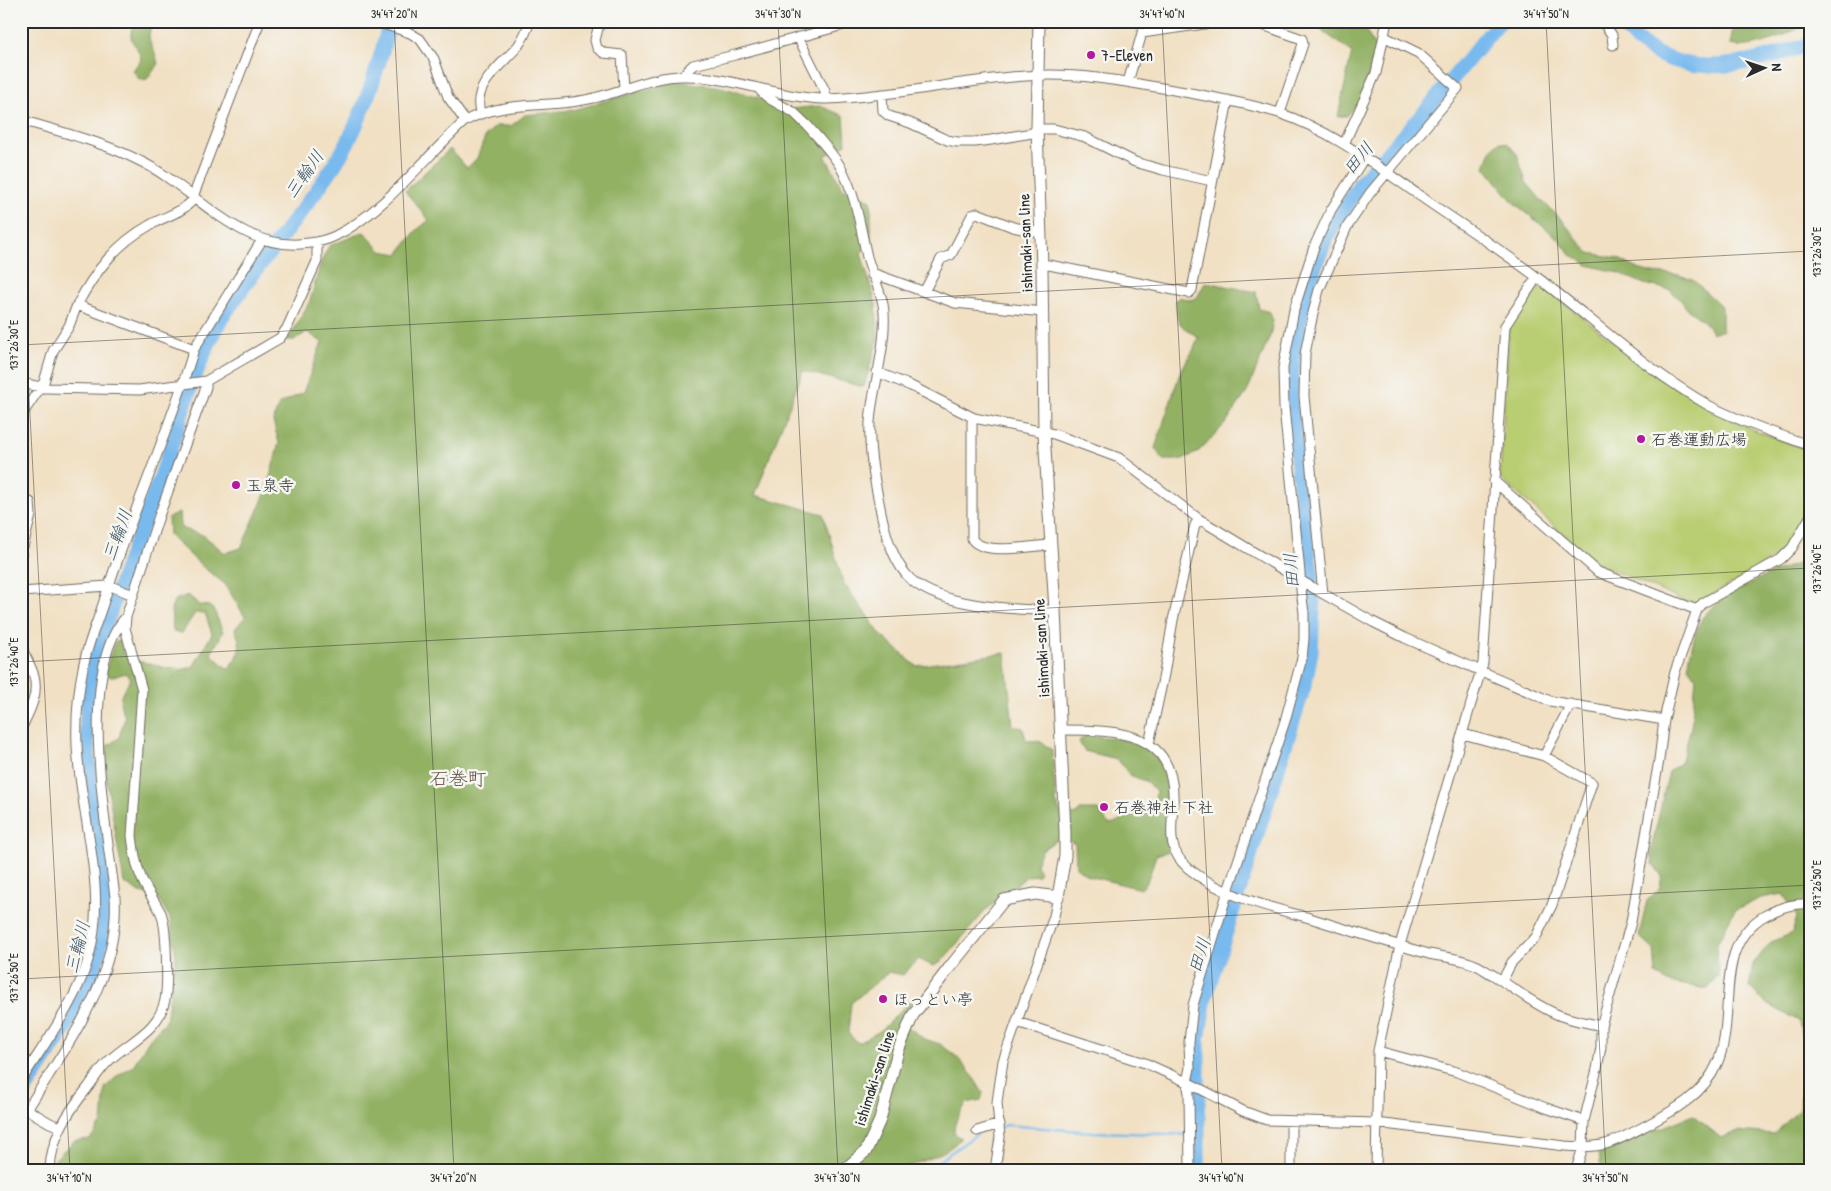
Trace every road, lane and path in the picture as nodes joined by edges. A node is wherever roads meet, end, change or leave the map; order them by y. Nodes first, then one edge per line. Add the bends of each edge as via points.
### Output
1 (260, 21) edge
2 (530, 21) edge
3 (600, 21) edge
4 (850, 21) edge
5 (1038, 21) edge
6 (1224, 21) edge
7 (1251, 21) edge
8 (1387, 21) edge
9 (1602, 21) edge
10 (377, 22) edge
11 (798, 37) junction
12 (1385, 37) junction
13 (1613, 45) dead end
14 (1037, 75) junction
15 (683, 76) junction
16 (1128, 82) junction
17 (624, 89) junction
18 (759, 89) junction
19 (882, 94) junction
20 (826, 99) junction
21 (1228, 100) junction
22 (480, 112) junction
23 (1280, 114) junction
24 (21, 120) edge
25 (465, 120) junction
26 (1037, 129) junction
27 (1344, 144) junction
28 (1366, 159) junction
29 (1385, 172) junction
30 (1212, 181) junction
31 (194, 196) junction
32 (1041, 233) junction
33 (264, 240) junction
34 (317, 242) junction
35 (1042, 266) junction
36 (872, 275) junction
37 (1537, 277) junction
38 (924, 292) junction
39 (78, 305) junction
40 (1043, 312) junction
41 (194, 350) junction
42 (877, 372) junction
43 (204, 382) junction
44 (21, 383) edge
45 (184, 384) junction
46 (41, 387) junction
47 (21, 416) edge
48 (974, 418) junction
49 (1044, 433) junction
50 (1810, 446) edge
51 (1494, 481) junction
52 (21, 499) edge
53 (1810, 517) edge
54 (1200, 519) junction
55 (1050, 545) junction
56 (21, 555) edge
57 (1303, 581) junction
58 (111, 586) junction
59 (21, 592) edge
60 (129, 593) junction
61 (1322, 593) junction
62 (1055, 610) junction
63 (1697, 610) junction
64 (126, 617) junction
65 (21, 646) edge
66 (1480, 671) junction
67 (1571, 704) junction
68 (1664, 720) junction
69 (21, 729) edge
70 (1061, 730) junction
71 (1463, 734) junction
72 (1149, 744) junction
73 (1544, 756) junction
74 (1229, 892) junction
75 (1058, 897) junction
76 (1810, 904) edge
77 (1400, 945) junction
78 (1502, 981) junction
79 (1017, 1022) junction
80 (1601, 1026) junction
81 (1378, 1051) junction
82 (21, 1081) edge
83 (1190, 1083) junction
84 (24, 1108) edge
85 (1291, 1121) junction
86 (1584, 1121) junction
87 (1000, 1124) junction
88 (1376, 1124) junction
89 (60, 1127) junction
90 (977, 1131) dead end
91 (1583, 1147) junction
92 (50, 1170) edge
93 (844, 1170) edge
94 (995, 1170) edge
95 (1190, 1170) edge
96 (1291, 1170) edge
97 (1376, 1170) edge
98 (1576, 1170) edge

1 - 31 street
2 - 22 street via 518,45 495,69 480,94
3 - 17 street via 595,40 597,48 622,54
4 - 11 street
5 - 14 main road, ishimaki-san line
6 - 16 street via 1142,33
7 - 23 street via 1302,39
8 - 12 street
9 - 13 street via 1612,35
10 - 25 street via 420,39 430,51 448,97
11 - 15 street via 692,65
11 - 20 street via 826,91
12 - 27 street via 1376,73
12 - 29 street via 1418,53 1456,87
14 - 16 street via 1084,76
14 - 19 street
14 - 26 main road, ishimaki-san line
15 - 17 street via 663,77
15 - 18 street via 708,77
16 - 21 street
17 - 22 street via 568,103
18 - 20 street
18 - 36 street via 765,97 801,119 840,165 856,204
19 - 20 street
19 - 26 street via 884,111 889,116 946,140 975,142
21 - 23 street
21 - 30 street
22 - 25 street
23 - 27 street via 1303,122
24 - 31 street via 138,159
25 - 34 street via 373,211 333,238
26 - 30 street via 1054,129 1085,137 1135,162
26 - 32 main road, ishimaki-san line
27 - 28 street
28 - 29 street
28 - 57 street via 1330,210 1314,247 1294,310 1285,360 1284,407
29 - 37 street
29 - 61 street via 1347,227 1320,290 1309,331 1303,380
30 - 35 street via 1189,293
31 - 33 street via 238,229
31 - 39 street via 186,207 131,236 117,249 88,285
32 - 35 main road, ishimaki-san line
32 - 38 street via 1013,227 977,213 972,216 951,255 941,259
33 - 34 street via 289,244
33 - 41 street
34 - 43 street via 318,261 280,338
35 - 40 main road, ishimaki-san line
36 - 38 street
36 - 42 street via 884,312
37 - 50 street via 1684,391 1757,427
37 - 51 street via 1505,326
38 - 40 street via 955,303
39 - 41 street
39 - 46 street via 53,351
40 - 49 main road, ishimaki-san line
41 - 45 street
42 - 48 street
42 - 62 street via 870,434 876,486 890,542 905,574 938,595 1015,610
43 - 45 street
43 - 60 street via 206,387
44 - 46 street
45 - 46 street via 139,390
45 - 58 street
46 - 47 street
48 - 49 street
48 - 55 street via 974,543 996,550
49 - 54 street via 1119,458
49 - 55 main road, ishimaki-san line
51 - 63 street via 1598,572
51 - 66 street
52 - 56 street via 30,502 31,515
53 - 63 street via 1792,548 1781,559 1703,603
54 - 57 street
54 - 72 street via 1172,620
55 - 62 main road, ishimaki-san line
57 - 61 street
57 - 74 street via 1302,658 1285,721
58 - 59 street
58 - 60 street
58 - 82 street via 83,666 77,719 77,745 94,878 94,932 81,981
60 - 64 street
61 - 66 street via 1389,630
62 - 70 main road, ishimaki-san line
63 - 68 street via 1675,672
64 - 84 street via 109,643 99,693 98,763 115,897 114,935 105,969 87,1012
64 - 89 street via 125,628 142,690 132,836 141,878 162,915 166,936 165,999 160,1017 103,1066
65 - 69 street via 36,688
66 - 67 street via 1550,701
66 - 71 street
67 - 68 street
67 - 73 street
68 - 80 street via 1631,922
70 - 72 street via 1126,735
70 - 75 main road, ishimaki-san line via 1065,856
71 - 73 street
71 - 77 street
72 - 74 street via 1166,762 1172,781 1172,843 1178,857 1187,867
73 - 78 street via 1592,783 1552,905 1536,937 1512,962
74 - 77 street
74 - 83 street via 1193,1005
75 - 79 street
75 - 93 main road, ishimaki-san line via 1034,894 1004,900 949,968 913,1015 898,1051 880,1120 866,1150
76 - 91 street via 1775,910 1761,918 1739,942 1730,974 1726,1022 1717,1064 1693,1096 1676,1110 1615,1141
77 - 78 street via 1474,964
77 - 81 street
78 - 80 street via 1555,1014
79 - 83 street via 1145,1063
79 - 87 street via 1002,1061 997,1102
80 - 86 street via 1601,1047
81 - 86 street via 1456,1072
81 - 88 street
83 - 85 street via 1255,1116
83 - 95 street
84 - 89 street
85 - 88 street
85 - 96 street
86 - 91 street
87 - 90 street
87 - 94 street
88 - 91 street
88 - 97 street
89 - 92 street via 50,1156
91 - 98 street

